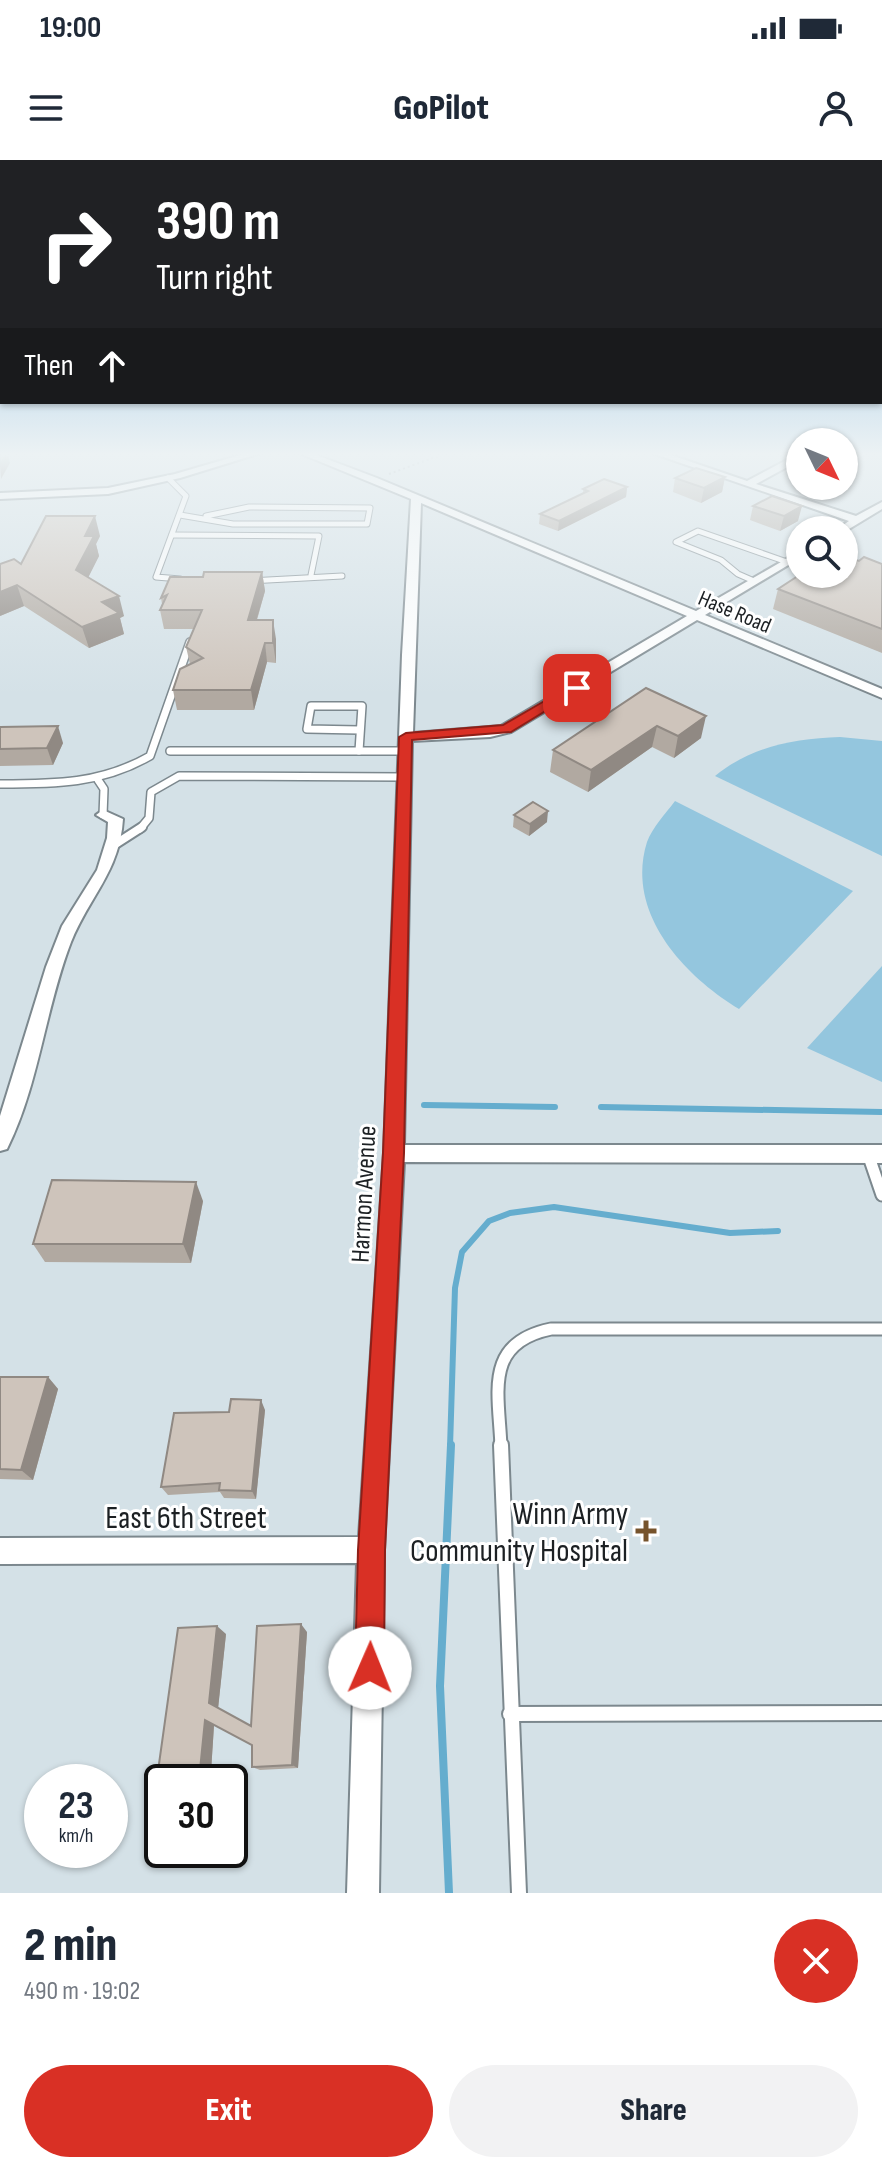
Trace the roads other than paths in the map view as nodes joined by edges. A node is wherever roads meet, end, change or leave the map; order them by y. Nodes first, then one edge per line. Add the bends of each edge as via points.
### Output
1 (414, 534) edge
2 (502, 534) edge
3 (692, 534) edge
4 (706, 534) edge
5 (172, 535) joint
6 (786, 562) edge
7 (786, 563) edge
8 (311, 575) junction
9 (342, 576) dead end
10 (196, 580) edge
11 (237, 581) edge
12 (754, 581) junction
13 (696, 615) junction
14 (190, 642) edge
15 (882, 694) edge
16 (359, 730) junction
17 (405, 744) junction
18 (170, 751) dead end
19 (359, 751) junction
20 (404, 777) junction
21 (98, 780) junction
22 (0, 784) edge
23 (103, 815) joint
24 (114, 845) junction
25 (0, 1143) edge
26 (394, 1153) junction
27 (875, 1154) edge
28 (882, 1195) edge
29 (882, 1329) edge
30 (371, 1550) junction
31 (0, 1551) edge
32 (882, 1713) edge
33 (510, 1714) junction
34 (363, 1893) edge
35 (519, 1893) edge

1 - 17 street, Harmon Avenue
2 - 13 street, Hase Road
3 - 12 lane via 676,542 721,560
4 - 6 lane
5 - 8 lane via 319,536
5 - 10 lane via 156,577
7 - 12 street
8 - 9 lane
8 - 11 lane
12 - 13 street
13 - 15 street, Hase Road
13 - 17 street via 506,729
14 - 21 lane via 150,756
16 - 16 lane via 362,706 311,706 307,729
16 - 19 lane
17 - 19 lane
17 - 20 street, Harmon Avenue
18 - 19 lane
20 - 24 lane via 179,776 151,792 146,824
20 - 26 street, Harmon Avenue
21 - 22 lane
21 - 23 lane via 104,789
23 - 24 street via 116,819
24 - 25 street via 107,869 64,939
26 - 27 street
26 - 30 street, Harmon Avenue
27 - 28 lane
29 - 33 lane via 551,1329 525,1333 505,1351 498,1374
30 - 31 street, East 6th Street
30 - 34 street, Harmon Avenue
32 - 33 lane
33 - 35 lane

